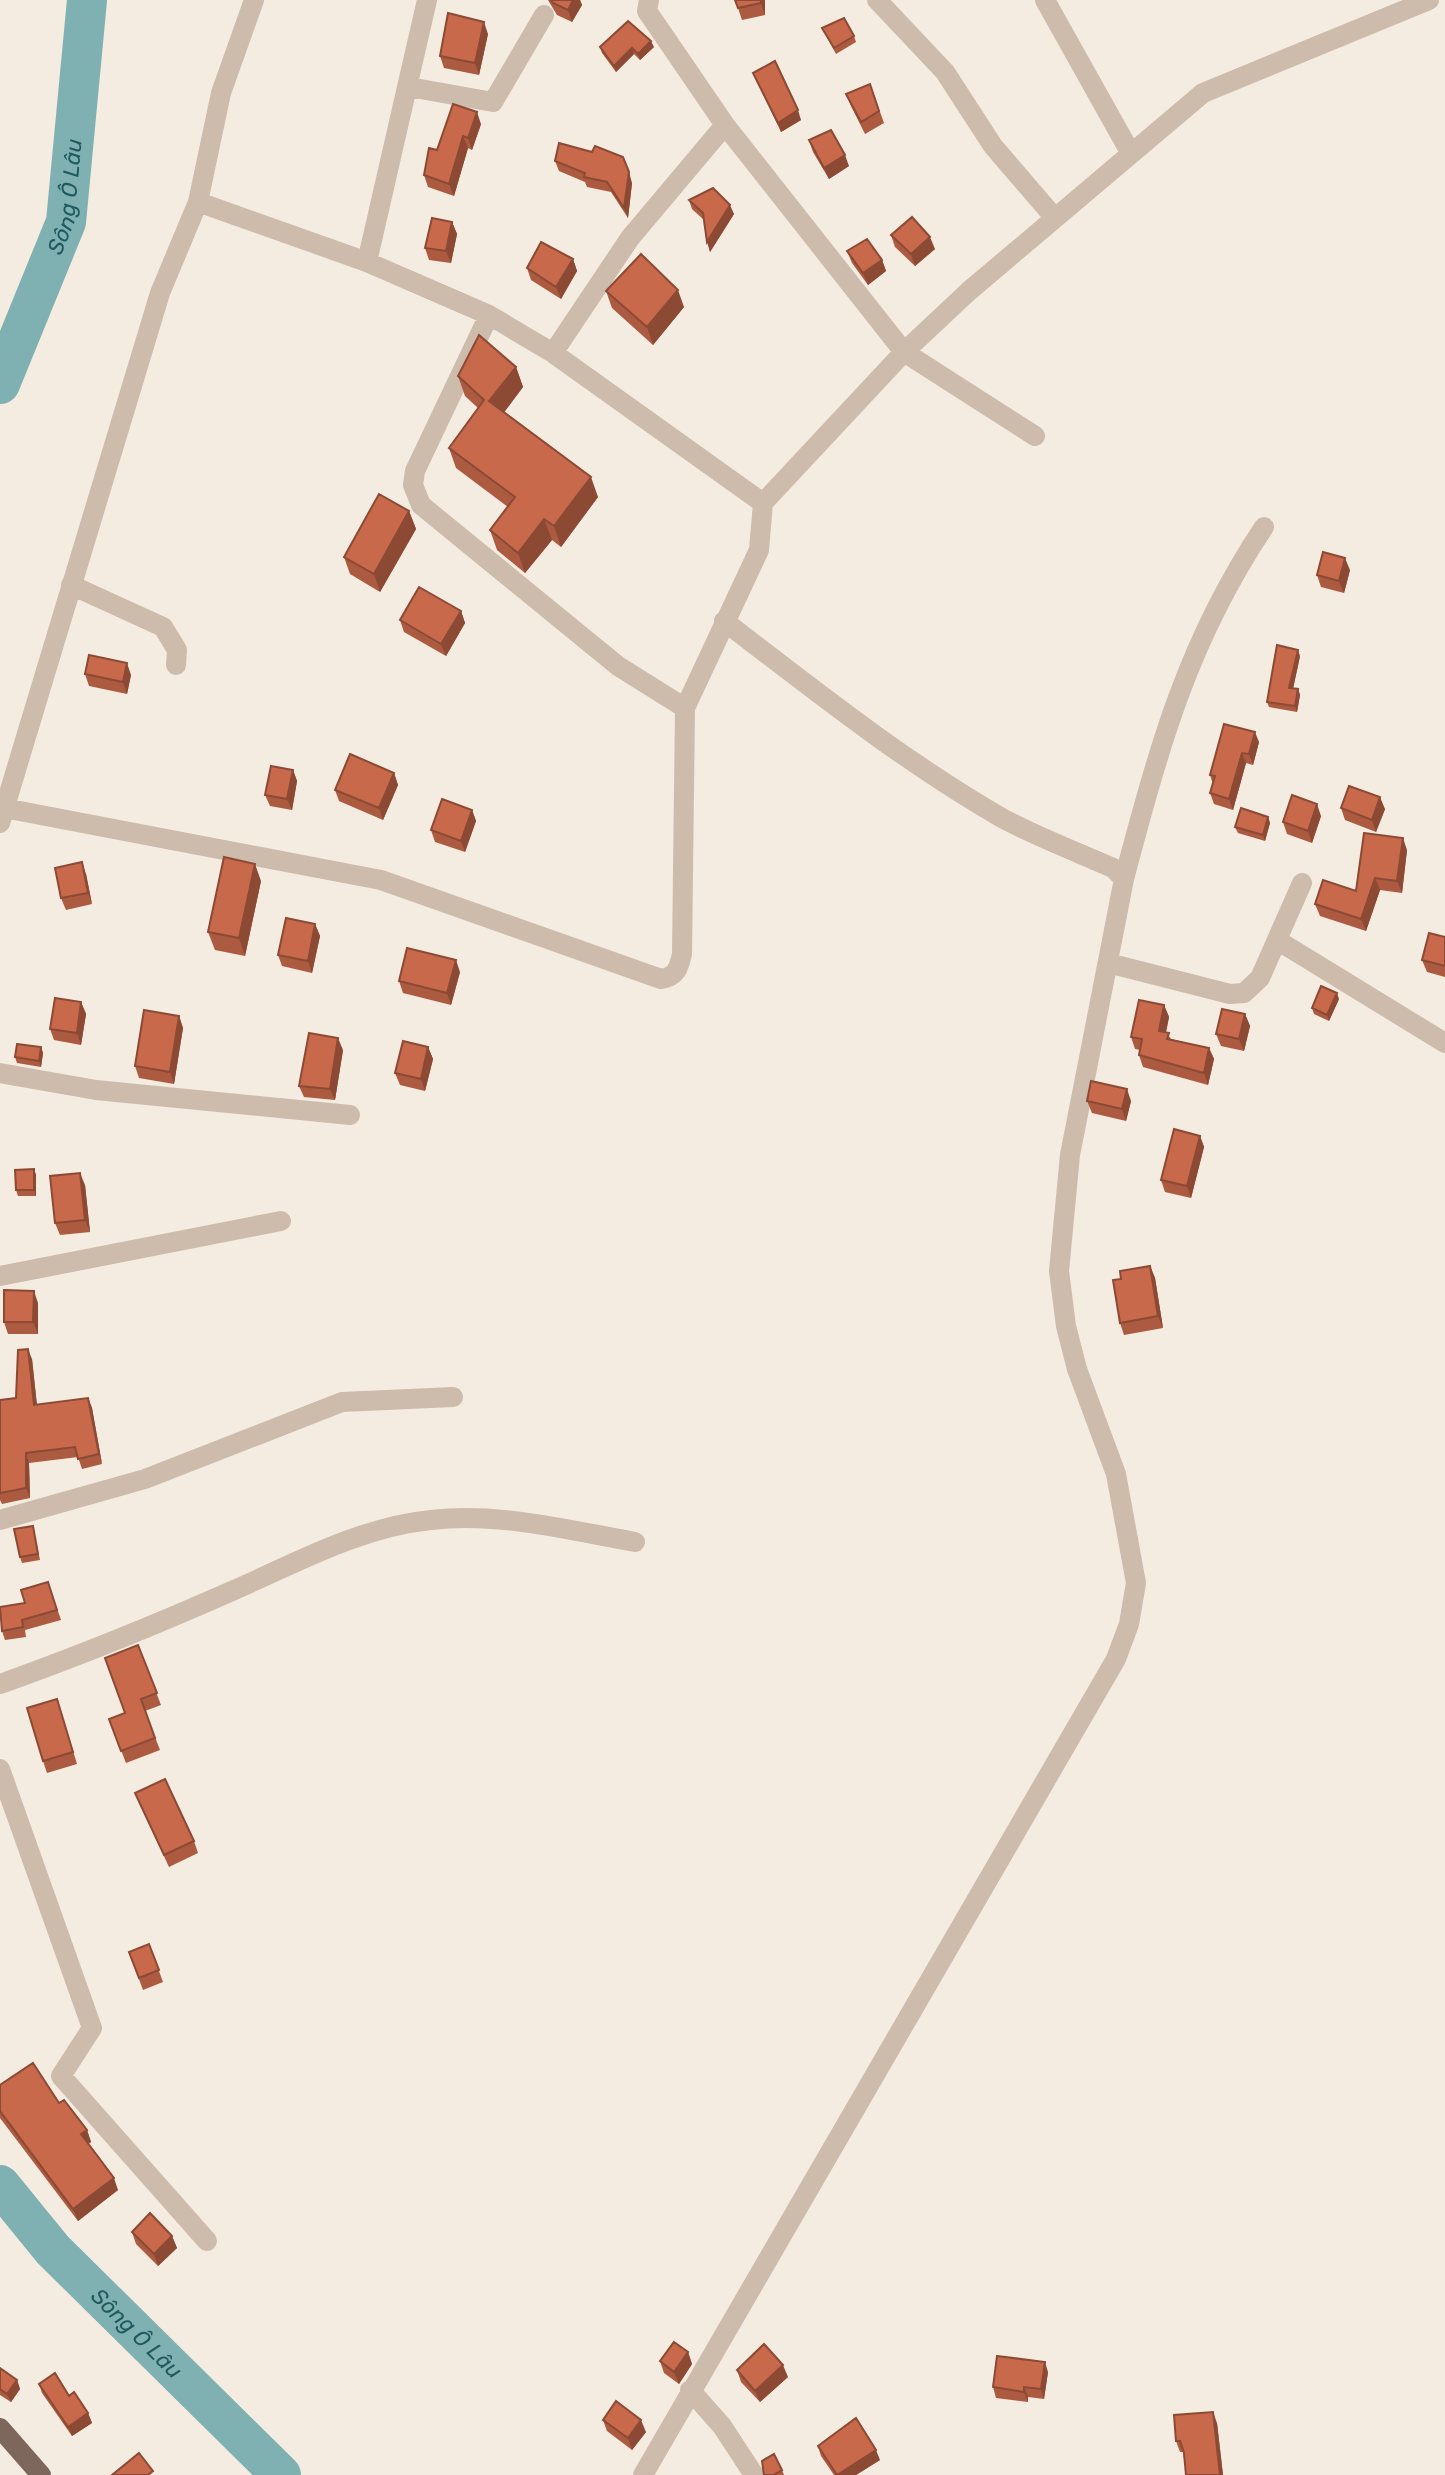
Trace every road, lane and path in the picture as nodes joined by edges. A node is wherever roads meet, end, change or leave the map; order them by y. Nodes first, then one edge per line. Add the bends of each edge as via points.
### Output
1 (254, 0) edge
2 (427, 0) edge
3 (649, 0) edge
4 (877, 0) edge
5 (1045, 0) edge
6 (1429, 0) edge
7 (544, 15) dead end
8 (409, 87) junction
9 (725, 125) junction
10 (1130, 152) junction
11 (198, 202) junction
12 (1054, 217) junction
13 (367, 262) junction
14 (489, 315) junction
15 (904, 352) junction
16 (553, 353) junction
17 (1035, 436) dead end
18 (763, 503) junction
19 (1264, 527) dead end
20 (71, 585) junction
21 (724, 621) junction
22 (176, 665) dead end
23 (685, 708) junction
24 (2, 816) edge
25 (1124, 879) junction
26 (1302, 883) dead end
27 (1277, 940) junction
28 (1108, 963) junction
29 (1445, 1043) edge
30 (0, 1073) edge
31 (350, 1115) dead end
32 (281, 1221) dead end
33 (0, 1276) edge
34 (453, 1397) dead end
35 (0, 1520) edge
36 (635, 1542) dead end
37 (0, 1684) edge
38 (0, 1769) edge
39 (207, 2241) dead end
40 (690, 2390) junction
41 (0, 2428) edge
42 (41, 2475) edge
43 (643, 2475) edge
44 (754, 2475) edge

1 - 11 street via 221,93
2 - 8 street
3 - 9 street via 647,11
4 - 12 street via 945,72 993,146
5 - 10 street
6 - 10 street via 1203,93
7 - 8 street via 493,102
8 - 13 street
9 - 15 street
9 - 16 street via 630,238
10 - 12 street
11 - 13 street
11 - 20 street via 160,293
12 - 15 street
13 - 14 street
14 - 16 street
14 - 23 street via 415,471 415,496 618,666
15 - 17 street
15 - 18 street
16 - 18 street
18 - 21 street via 759,550
19 - 25 street via 1233,574 1179,689
20 - 22 street via 163,627 172,638
20 - 24 street
21 - 23 street
21 - 25 street via 939,778 1004,819 1113,868
23 - 24 street via 682,954 669,978 381,880
25 - 28 street
26 - 27 street
27 - 28 street via 1260,978 1244,993
27 - 29 street
28 - 40 street via 1070,1155 1059,1271 1073,1355 1103,1433 1125,1518 1136,1583 1129,1624 1116,1659
30 - 31 street via 96,1090
32 - 33 street
34 - 35 street via 342,1402 145,1479
36 - 37 street via 476,1518 375,1528 120,1639
38 - 39 street via 92,2028 61,2076
40 - 43 street
40 - 44 street
41 - 42 main road

